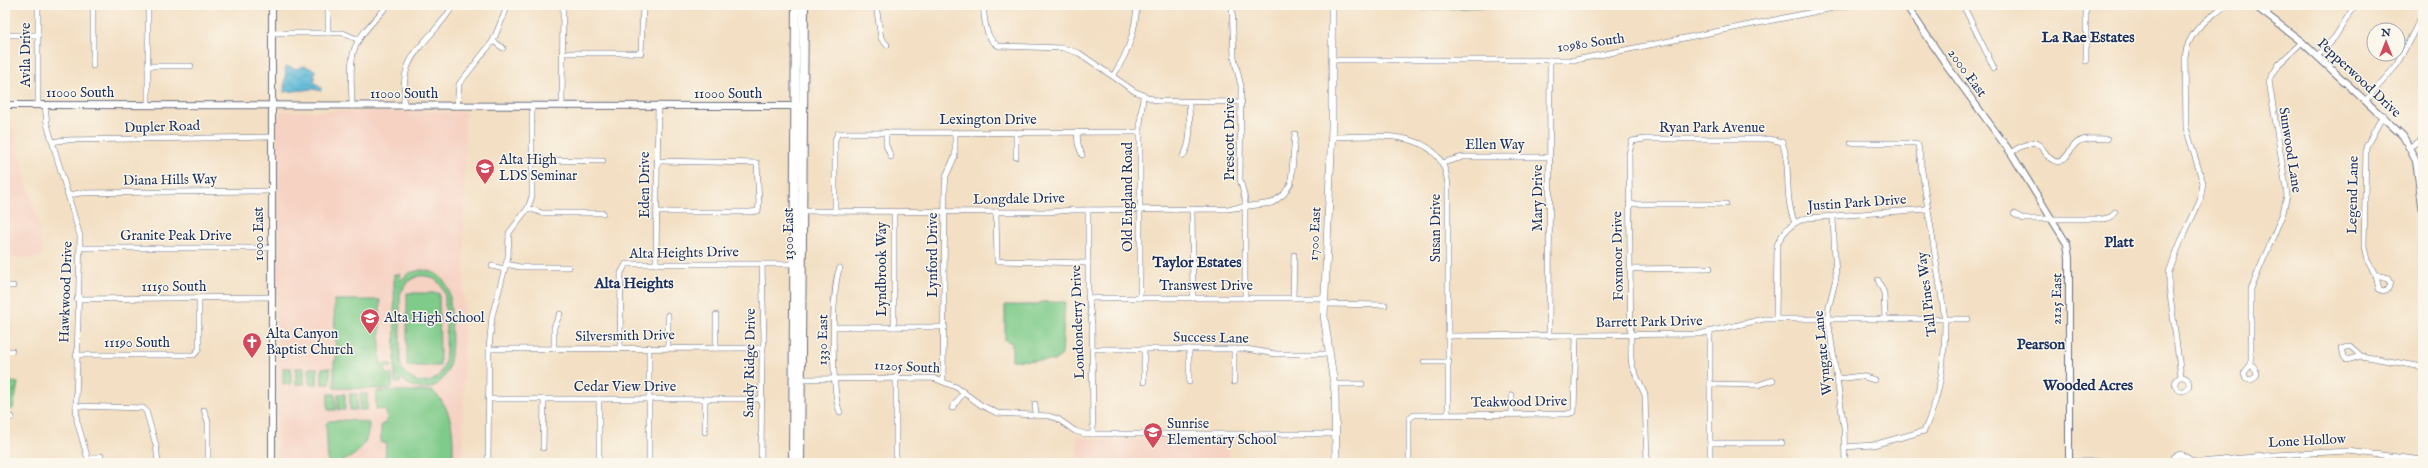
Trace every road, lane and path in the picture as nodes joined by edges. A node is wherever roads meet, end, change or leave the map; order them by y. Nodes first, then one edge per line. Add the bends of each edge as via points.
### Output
1 (38, 5) edge
2 (93, 5) edge
3 (148, 5) edge
4 (272, 5) edge
5 (328, 5) edge
6 (388, 5) edge
7 (453, 5) edge
8 (508, 5) edge
9 (563, 5) edge
10 (643, 5) edge
11 (796, 5) edge
12 (804, 5) edge
13 (876, 5) edge
14 (983, 5) edge
15 (1137, 5) edge
16 (1232, 5) edge
17 (1332, 5) edge
18 (1848, 5) edge
19 (1906, 5) edge
20 (1971, 5) edge
21 (2086, 5) edge
22 (2225, 5) edge
23 (2254, 5) edge
24 (2274, 5) edge
25 (2355, 5) edge
26 (1964, 7) edge
27 (2266, 14) junction
28 (2423, 14) edge
29 (271, 33) junction
30 (328, 33) junction
31 (5, 35) edge
32 (38, 35) junction
33 (359, 40) junction
34 (493, 41) junction
35 (2302, 42) junction
36 (887, 45) dead end
37 (503, 48) dead end
38 (562, 53) junction
39 (2317, 56) junction
40 (1332, 60) junction
41 (1550, 60) junction
42 (2086, 61) dead end
43 (93, 66) dead end
44 (148, 66) junction
45 (192, 66) dead end
46 (1994, 68) dead end
47 (1113, 76) junction
48 (1143, 97) junction
49 (2366, 100) junction
50 (1189, 102) junction
51 (1242, 102) junction
52 (5, 105) edge
53 (38, 105) junction
54 (45, 105) junction
55 (148, 105) junction
56 (562, 105) junction
57 (271, 106) junction
58 (352, 106) junction
59 (404, 106) junction
60 (458, 106) junction
61 (532, 106) junction
62 (658, 106) junction
63 (799, 106) junction
64 (2383, 115) junction
65 (886, 132) junction
66 (955, 132) junction
67 (1016, 132) junction
68 (1077, 132) junction
69 (1140, 132) junction
70 (1295, 134) dead end
71 (271, 137) junction
72 (1332, 137) junction
73 (2423, 138) edge
74 (2107, 139) dead end
75 (1632, 141) joint
76 (53, 142) junction
77 (1851, 143) dead end
78 (2410, 147) junction
79 (2011, 153) junction
80 (1082, 155) dead end
81 (1182, 156) dead end
82 (891, 157) dead end
83 (1550, 157) junction
84 (1016, 158) dead end
85 (532, 160) junction
86 (603, 161) dead end
87 (658, 161) junction
88 (1442, 163) junction
89 (271, 191) junction
90 (2422, 194) edge
91 (70, 195) junction
92 (1629, 204) junction
93 (1726, 204) dead end
94 (528, 208) junction
95 (1245, 208) junction
96 (1928, 209) junction
97 (1088, 210) junction
98 (1141, 210) junction
99 (1192, 210) junction
100 (798, 211) junction
101 (657, 212) junction
102 (835, 212) junction
103 (894, 212) junction
104 (945, 212) junction
105 (996, 212) junction
106 (2115, 212) dead end
107 (2423, 212) edge
108 (603, 213) dead end
109 (2014, 214) dead end
110 (1833, 218) junction
111 (2053, 219) junction
112 (1795, 223) junction
113 (81, 248) junction
114 (271, 248) junction
115 (1294, 254) dead end
116 (1088, 263) junction
117 (656, 264) junction
118 (762, 264) junction
119 (798, 264) junction
120 (492, 266) dead end
121 (505, 266) junction
122 (569, 268) dead end
123 (840, 268) dead end
124 (1710, 268) dead end
125 (1630, 269) junction
126 (2376, 276) dead end
127 (1878, 280) dead end
128 (5, 286) edge
129 (13, 286) dead end
130 (272, 297) junction
131 (1088, 298) junction
132 (1140, 298) junction
133 (1192, 298) junction
134 (1245, 298) junction
135 (1293, 298) junction
136 (77, 299) junction
137 (199, 299) junction
138 (1324, 301) junction
139 (1385, 305) dead end
140 (560, 314) dead end
141 (668, 315) dead end
142 (716, 315) dead end
143 (1776, 319) junction
144 (1828, 319) junction
145 (1885, 319) junction
146 (1945, 319) junction
147 (1968, 319) dead end
148 (834, 327) junction
149 (894, 327) junction
150 (945, 327) junction
151 (1710, 332) junction
152 (1448, 336) junction
153 (1549, 336) junction
154 (1576, 336) junction
155 (1631, 336) junction
156 (620, 347) junction
157 (649, 347) junction
158 (668, 347) junction
159 (716, 348) junction
160 (762, 348) junction
161 (489, 349) junction
162 (554, 349) junction
163 (1092, 349) junction
164 (1144, 349) junction
165 (1189, 349) junction
166 (1234, 349) junction
167 (5, 351) edge
168 (12, 351) dead end
169 (1329, 354) junction
170 (76, 355) junction
171 (2361, 356) dead end
172 (1424, 362) dead end
173 (1448, 362) junction
174 (2251, 364) dead end
175 (2423, 367) edge
176 (2181, 376) dead end
177 (834, 377) junction
178 (896, 377) junction
179 (801, 379) junction
180 (1837, 379) junction
181 (943, 380) junction
182 (1773, 380) dead end
183 (1875, 380) dead end
184 (1144, 382) dead end
185 (1189, 382) dead end
186 (1234, 382) dead end
187 (1335, 384) junction
188 (1362, 384) dead end
189 (1710, 384) junction
190 (964, 392) junction
191 (1512, 395) dead end
192 (488, 399) junction
193 (544, 399) junction
194 (599, 399) junction
195 (649, 399) junction
196 (705, 399) junction
197 (761, 399) junction
198 (1035, 404) dead end
199 (76, 406) junction
200 (952, 408) dead end
201 (204, 410) dead end
202 (840, 412) dead end
203 (1512, 414) junction
204 (1036, 415) junction
205 (1448, 415) junction
206 (12, 417) dead end
207 (5, 421) edge
208 (705, 432) dead end
209 (1094, 434) junction
210 (1336, 434) junction
211 (1710, 443) junction
212 (1782, 443) dead end
213 (1845, 447) junction
214 (544, 448) dead end
215 (101, 456) dead end
216 (2423, 460) edge
217 (89, 461) edge
218 (2108, 461) dead end
219 (2070, 462) edge
220 (2191, 462) edge
221 (158, 463) edge
222 (208, 463) edge
223 (272, 463) edge
224 (488, 463) edge
225 (599, 463) edge
226 (649, 463) edge
227 (761, 463) edge
228 (793, 463) edge
229 (800, 463) edge
230 (896, 463) edge
231 (1336, 463) edge
232 (1409, 463) edge
233 (1646, 463) edge
234 (1710, 463) edge
235 (1845, 463) edge
236 (2059, 463) edge
237 (2174, 463) edge

1 - 32 street, Avila Drive
2 - 43 street
3 - 44 street
4 - 29 street, 1000 East
5 - 30 street
6 - 33 street
7 - 59 street via 410,61 405,79
8 - 34 street
9 - 38 street
10 - 38 street via 641,53
11 - 63 main road, 1300 East
12 - 63 main road, 1300 East
13 - 36 street via 881,38
14 - 47 street via 987,33 994,44 1009,48 1071,50
15 - 47 street via 1134,34
16 - 51 street, Prescott Drive via 1234,57 1241,80
17 - 40 main road, 1700 East
18 - 41 street, 10980 South via 1588,58
19 - 79 street, 2000 East
20 - 26 street
21 - 42 street
22 - 176 street via 2193,33 2186,47 2186,128 2202,183 2200,201 2172,261 2168,278
23 - 27 street, Pepperwood Drive
24 - 27 street
25 - 39 street via 2338,32
26 - 46 street
27 - 35 street, Pepperwood Drive
28 - 49 street via 2396,66
29 - 30 street
29 - 57 street, 1000 East
30 - 33 street via 347,33
31 - 32 street
32 - 53 street, Avila Drive
33 - 58 street via 352,61
34 - 37 street
34 - 60 street via 462,80 458,89
35 - 39 street, Pepperwood Drive
35 - 174 street, Sunwood Lane via 2279,64 2269,81 2287,195 2283,212 2251,290
38 - 56 street
39 - 49 street, Pepperwood Drive
40 - 41 street, 10980 South
40 - 72 main road, 1700 East
41 - 83 street, Mary Drive
44 - 45 street
44 - 55 street
47 - 48 street
48 - 50 street via 1166,102
48 - 69 street, Old England Road
49 - 64 street, Pepperwood Drive
50 - 51 street
50 - 81 street via 1189,142
51 - 95 street, Prescott Drive via 1240,179
52 - 53 street, 11000 South
53 - 54 street, 11000 South
54 - 55 street, 11000 South
54 - 76 street, Hawkwood Drive via 46,120
55 - 57 street, 11000 South
56 - 61 street, 11000 South
56 - 62 street, 11000 South
57 - 58 street, 11000 South
57 - 71 street, 1000 East
58 - 59 street, 11000 South
59 - 60 street, 11000 South
60 - 61 street, 11000 South
61 - 85 street
62 - 63 street, 11000 South
62 - 87 street, Eden Drive
63 - 100 main road, 1300 East
64 - 78 street, Pepperwood Drive
64 - 126 street, Legend Lane via 2366,147 2364,246 2368,265
65 - 66 street, Lexington Drive
65 - 82 street via 886,145
65 - 102 street, Lexington Drive via 836,134
66 - 67 street, Lexington Drive
66 - 104 street, Lynford Drive via 955,156 945,181
67 - 68 street, Lexington Drive
67 - 84 street
68 - 69 street, Lexington Drive
68 - 80 street
69 - 98 street, Old England Road
70 - 95 street, Longdale Drive via 1294,173 1288,188 1272,203
71 - 76 street, Dupler Road
71 - 89 street, 1000 East
72 - 88 street, Susan Drive via 1412,139 1428,147
72 - 138 main road, 1700 East
73 - 78 street
74 - 79 street via 2086,139 2078,142 2064,159 2058,162 2051,160 2039,145 2033,142
75 - 92 street, Foxmoor Drive via 1629,154
75 - 112 street, Ryan Park Avenue via 1762,139 1782,142 1787,198
76 - 91 street, Hawkwood Drive
77 - 96 street, Tall Pines Way via 1916,143 1920,150
78 - 90 street, Pepperwood Drive via 2416,161
79 - 111 street, 2125 East
83 - 88 street, Ellen Way via 1463,157
83 - 153 street, Mary Drive
85 - 86 street
85 - 94 street via 532,196
87 - 101 street, Eden Drive
87 - 101 street via 757,163 758,211
88 - 152 street, Susan Drive via 1448,187
89 - 91 street, Diana Hills Way
89 - 114 street, 1000 East
90 - 107 street, Pepperwood Drive
91 - 113 street, Hawkwood Drive
92 - 93 street
92 - 125 street, Foxmoor Drive
94 - 108 street via 542,213
94 - 121 street via 509,233
95 - 99 street, Longdale Drive
95 - 134 street, Prescott Drive
96 - 110 street, Justin Park Drive
96 - 146 street, Tall Pines Way
97 - 98 street, Longdale Drive
97 - 105 street, Longdale Drive
97 - 116 street, Londonderry Drive
98 - 99 street, Longdale Drive
98 - 132 street, Old England Road
99 - 133 street
100 - 102 street, Longdale Drive
100 - 119 main road, 1300 East
101 - 117 street, Eden Drive
102 - 103 street, Longdale Drive
103 - 104 street, Longdale Drive
103 - 149 street, Lyndbrook Way
104 - 105 street, Longdale Drive
104 - 150 street, Lynford Drive
105 - 116 street via 997,261
106 - 111 street via 2111,217 2104,219
109 - 111 street via 2024,219
110 - 112 street, Justin Park Drive via 1807,218
110 - 144 street, Wyngate Lane via 1836,278
111 - 219 street, 2125 East via 2067,244 2069,258
112 - 143 street, Justin Park Drive via 1781,236 1777,245
113 - 114 street, Granite Peak Drive
113 - 136 street, Hawkwood Drive via 81,279
114 - 130 street, 1000 East
115 - 135 street
116 - 131 street, Londonderry Drive
117 - 118 street, Alta Heights Drive
117 - 156 street, Alta Heights Drive via 626,264 621,269
118 - 119 street, Alta Heights Drive
118 - 160 street, Sandy Ridge Drive
119 - 179 main road, 1300 East
119 - 228 main road, 1300 East
120 - 121 street
121 - 122 street
121 - 161 street via 492,316
123 - 148 street, 1330 East via 835,282
124 - 125 street
125 - 155 street, Foxmoor Drive
127 - 145 street via 1884,293
128 - 129 street
130 - 137 street, 11150 South
130 - 223 street, 1000 East
131 - 132 street, Transwest Drive
131 - 163 street, Londonderry Drive via 1092,318
132 - 133 street, Transwest Drive
133 - 134 street, Transwest Drive
134 - 135 street, Transwest Drive
135 - 138 street, Transwest Drive
136 - 137 street, 11150 South
136 - 170 street, Hawkwood Drive
137 - 170 street, 11190 South via 197,353
138 - 139 street
138 - 169 main road, 1700 East via 1324,329
140 - 162 street via 554,327
141 - 158 street
142 - 159 street
143 - 144 street, Barrett Park Drive
143 - 151 street, Barrett Park Drive via 1751,320
144 - 145 street, Barrett Park Drive
144 - 180 street, Wyngate Lane
145 - 146 street, Barrett Park Drive
146 - 147 street, Barrett Park Drive
146 - 213 street, Tall Pines Way via 1943,373 1924,431 1872,445
148 - 149 street
148 - 177 street, 1330 East
149 - 150 street
150 - 181 street, Lynford Drive
151 - 155 street, Barrett Park Drive
151 - 189 street
152 - 153 street, Barrett Park Drive
152 - 173 street, Susan Drive
153 - 154 street, Barrett Park Drive
154 - 155 street, Barrett Park Drive
154 - 203 street, Teakwood Drive via 1574,412
155 - 233 street, Foxmoor Drive via 1632,366 1646,399
156 - 157 street, Silversmith Drive
156 - 162 street, Silversmith Drive via 596,350
157 - 158 street, Silversmith Drive
157 - 195 street
158 - 159 street, Silversmith Drive
159 - 160 street, Silversmith Drive
160 - 197 street, Sandy Ridge Drive
161 - 162 street, Silversmith Drive
161 - 192 street
163 - 164 street, Success Lane
163 - 209 street, Londonderry Drive
164 - 165 street, Success Lane
164 - 184 street
165 - 166 street, Success Lane
165 - 185 street
166 - 169 street, Success Lane via 1276,354
166 - 186 street
167 - 168 street
169 - 187 main road, 1700 East
170 - 199 street, Hawkwood Drive
171 - 175 street
172 - 173 street
173 - 205 street, Susan Drive
177 - 178 street, 11205 South
177 - 179 street, 11205 South
177 - 202 street, 1330 East via 835,397
178 - 181 street, 11205 South
178 - 230 street
179 - 229 main road, 1300 East
180 - 183 street via 1860,376
180 - 213 street, Wyngate Lane
181 - 190 street, 11205 South
182 - 189 street via 1758,384
187 - 188 street
187 - 210 main road, 1700 East
189 - 211 street
190 - 200 street
190 - 204 street, 11205 South via 997,413
191 - 203 street
192 - 193 street, Cedar View Drive
192 - 224 street
193 - 194 street, Cedar View Drive
193 - 214 street
194 - 195 street, Cedar View Drive
194 - 225 street
195 - 196 street, Cedar View Drive
195 - 226 street
196 - 197 street, Cedar View Drive
196 - 208 street
197 - 227 street, Sandy Ridge Drive
198 - 204 street
199 - 217 street, Hawkwood Drive via 77,421
199 - 221 street via 140,407 146,411 156,445
201 - 222 street via 208,422
203 - 205 street, Teakwood Drive
204 - 209 street, 11205 South via 1054,417 1075,431
205 - 232 street, Teakwood Drive via 1411,416
206 - 207 street
209 - 210 street, 11205 South
210 - 231 main road, 1700 East
211 - 212 street
211 - 234 street
213 - 235 street, Wyngate Lane
215 - 217 street, Hawkwood Drive
216 - 220 street, Lone Hollow via 2348,451
218 - 219 street
219 - 236 street
220 - 237 street, Lone Hollow via 2180,454 2174,457

